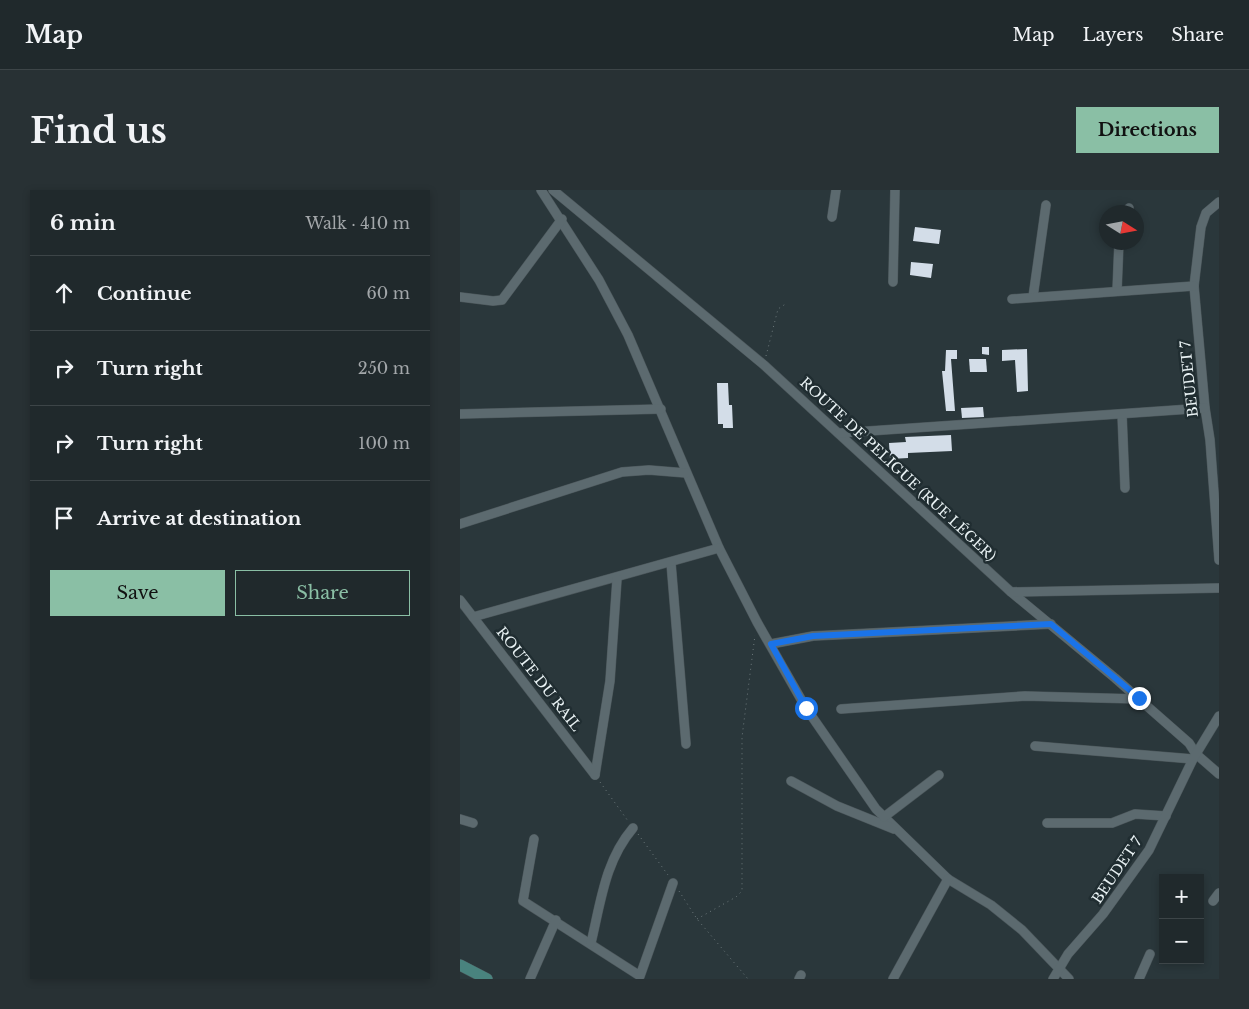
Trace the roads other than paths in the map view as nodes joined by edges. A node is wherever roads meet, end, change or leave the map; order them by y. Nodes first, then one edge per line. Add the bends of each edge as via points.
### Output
1 (541, 190) edge
2 (553, 190) edge
3 (836, 190) edge
4 (895, 190) edge
5 (1219, 203) edge
6 (1046, 205) dead end
7 (832, 217) dead end
8 (562, 219) junction
9 (1119, 250) edge
10 (893, 282) dead end
11 (1194, 286) junction
12 (1117, 291) junction
13 (460, 297) edge
14 (1033, 297) junction
15 (1012, 299) dead end
16 (1205, 408) junction
17 (661, 409) junction
18 (460, 414) edge
19 (1122, 414) junction
20 (840, 433) junction
21 (1215, 440) edge
22 (686, 473) junction
23 (1125, 488) dead end
24 (460, 524) edge
25 (718, 548) junction
26 (1219, 560) edge
27 (670, 563) junction
28 (617, 579) junction
29 (1219, 588) edge
30 (1011, 592) junction
31 (460, 600) edge
32 (473, 617) junction
33 (1051, 624) junction
34 (771, 644) junction
35 (1139, 698) junction
36 (840, 709) dead end
37 (1219, 716) edge
38 (686, 744) dead end
39 (1035, 746) dead end
40 (1194, 756) junction
41 (1219, 774) edge
42 (938, 775) dead end
43 (790, 781) dead end
44 (1166, 816) junction
45 (884, 817) junction
46 (460, 819) edge
47 (473, 823) dead end
48 (1047, 823) dead end
49 (633, 828) dead end
50 (899, 831) junction
51 (534, 839) dead end
52 (948, 879) junction
53 (673, 883) dead end
54 (1219, 893) edge
55 (1213, 901) dead end
56 (556, 920) junction
57 (591, 943) junction
58 (1150, 954) dead end
59 (460, 965) edge
60 (1058, 968) junction
61 (643, 977) edge
62 (487, 979) edge
63 (530, 979) edge
64 (893, 979) edge
65 (1053, 979) edge
66 (1069, 979) edge
67 (1139, 979) edge

1 - 8 street
2 - 20 street, ROUTE DE PELIGUE (RUE LÉGER) via 764,365
3 - 7 street
4 - 10 street
5 - 11 street, BEUDET 7 via 1206,213 1201,227
6 - 14 street
8 - 13 street via 502,300
8 - 17 street via 628,334
9 - 12 street
11 - 12 street
11 - 16 street, BEUDET 7
12 - 14 street
14 - 15 street
16 - 19 street
16 - 21 street, BEUDET 7
17 - 18 street
17 - 22 street
19 - 20 street
19 - 23 street
20 - 30 street, ROUTE DE PELIGUE (RUE LÉGER)
21 - 26 street, BEUDET 7
22 - 24 street via 622,472
22 - 25 street
25 - 27 street
25 - 34 street
27 - 28 street
27 - 38 street
28 - 32 street
28 - 32 street, ROUTE DU RAIL via 610,681 595,775
29 - 30 street
30 - 33 street, ROUTE DE PELIGUE (RUE LÉGER)
31 - 32 street, ROUTE DU RAIL
33 - 34 street via 813,636
33 - 35 street, ROUTE DE PELIGUE (RUE LÉGER)
34 - 45 street via 806,708
35 - 36 street via 1024,696
35 - 40 street, ROUTE DE PELIGUE (RUE LÉGER) via 1189,743
37 - 40 street, BEUDET 7
39 - 40 street
40 - 41 street, ROUTE DE PELIGUE (RUE LÉGER)
40 - 44 street, BEUDET 7
42 - 45 street
43 - 50 street via 837,806
44 - 48 street via 1135,814 1112,823
44 - 60 street, BEUDET 7 via 1143,858 1103,914
45 - 50 street
46 - 47 street
49 - 57 street via 620,844 608,872
50 - 52 street
51 - 56 street via 523,900
52 - 60 street via 991,905 1022,930
52 - 64 street
53 - 61 street
54 - 55 street
56 - 57 street
56 - 63 street
57 - 61 street
58 - 67 street
59 - 62 main road
60 - 65 street, BEUDET 7
60 - 66 street

